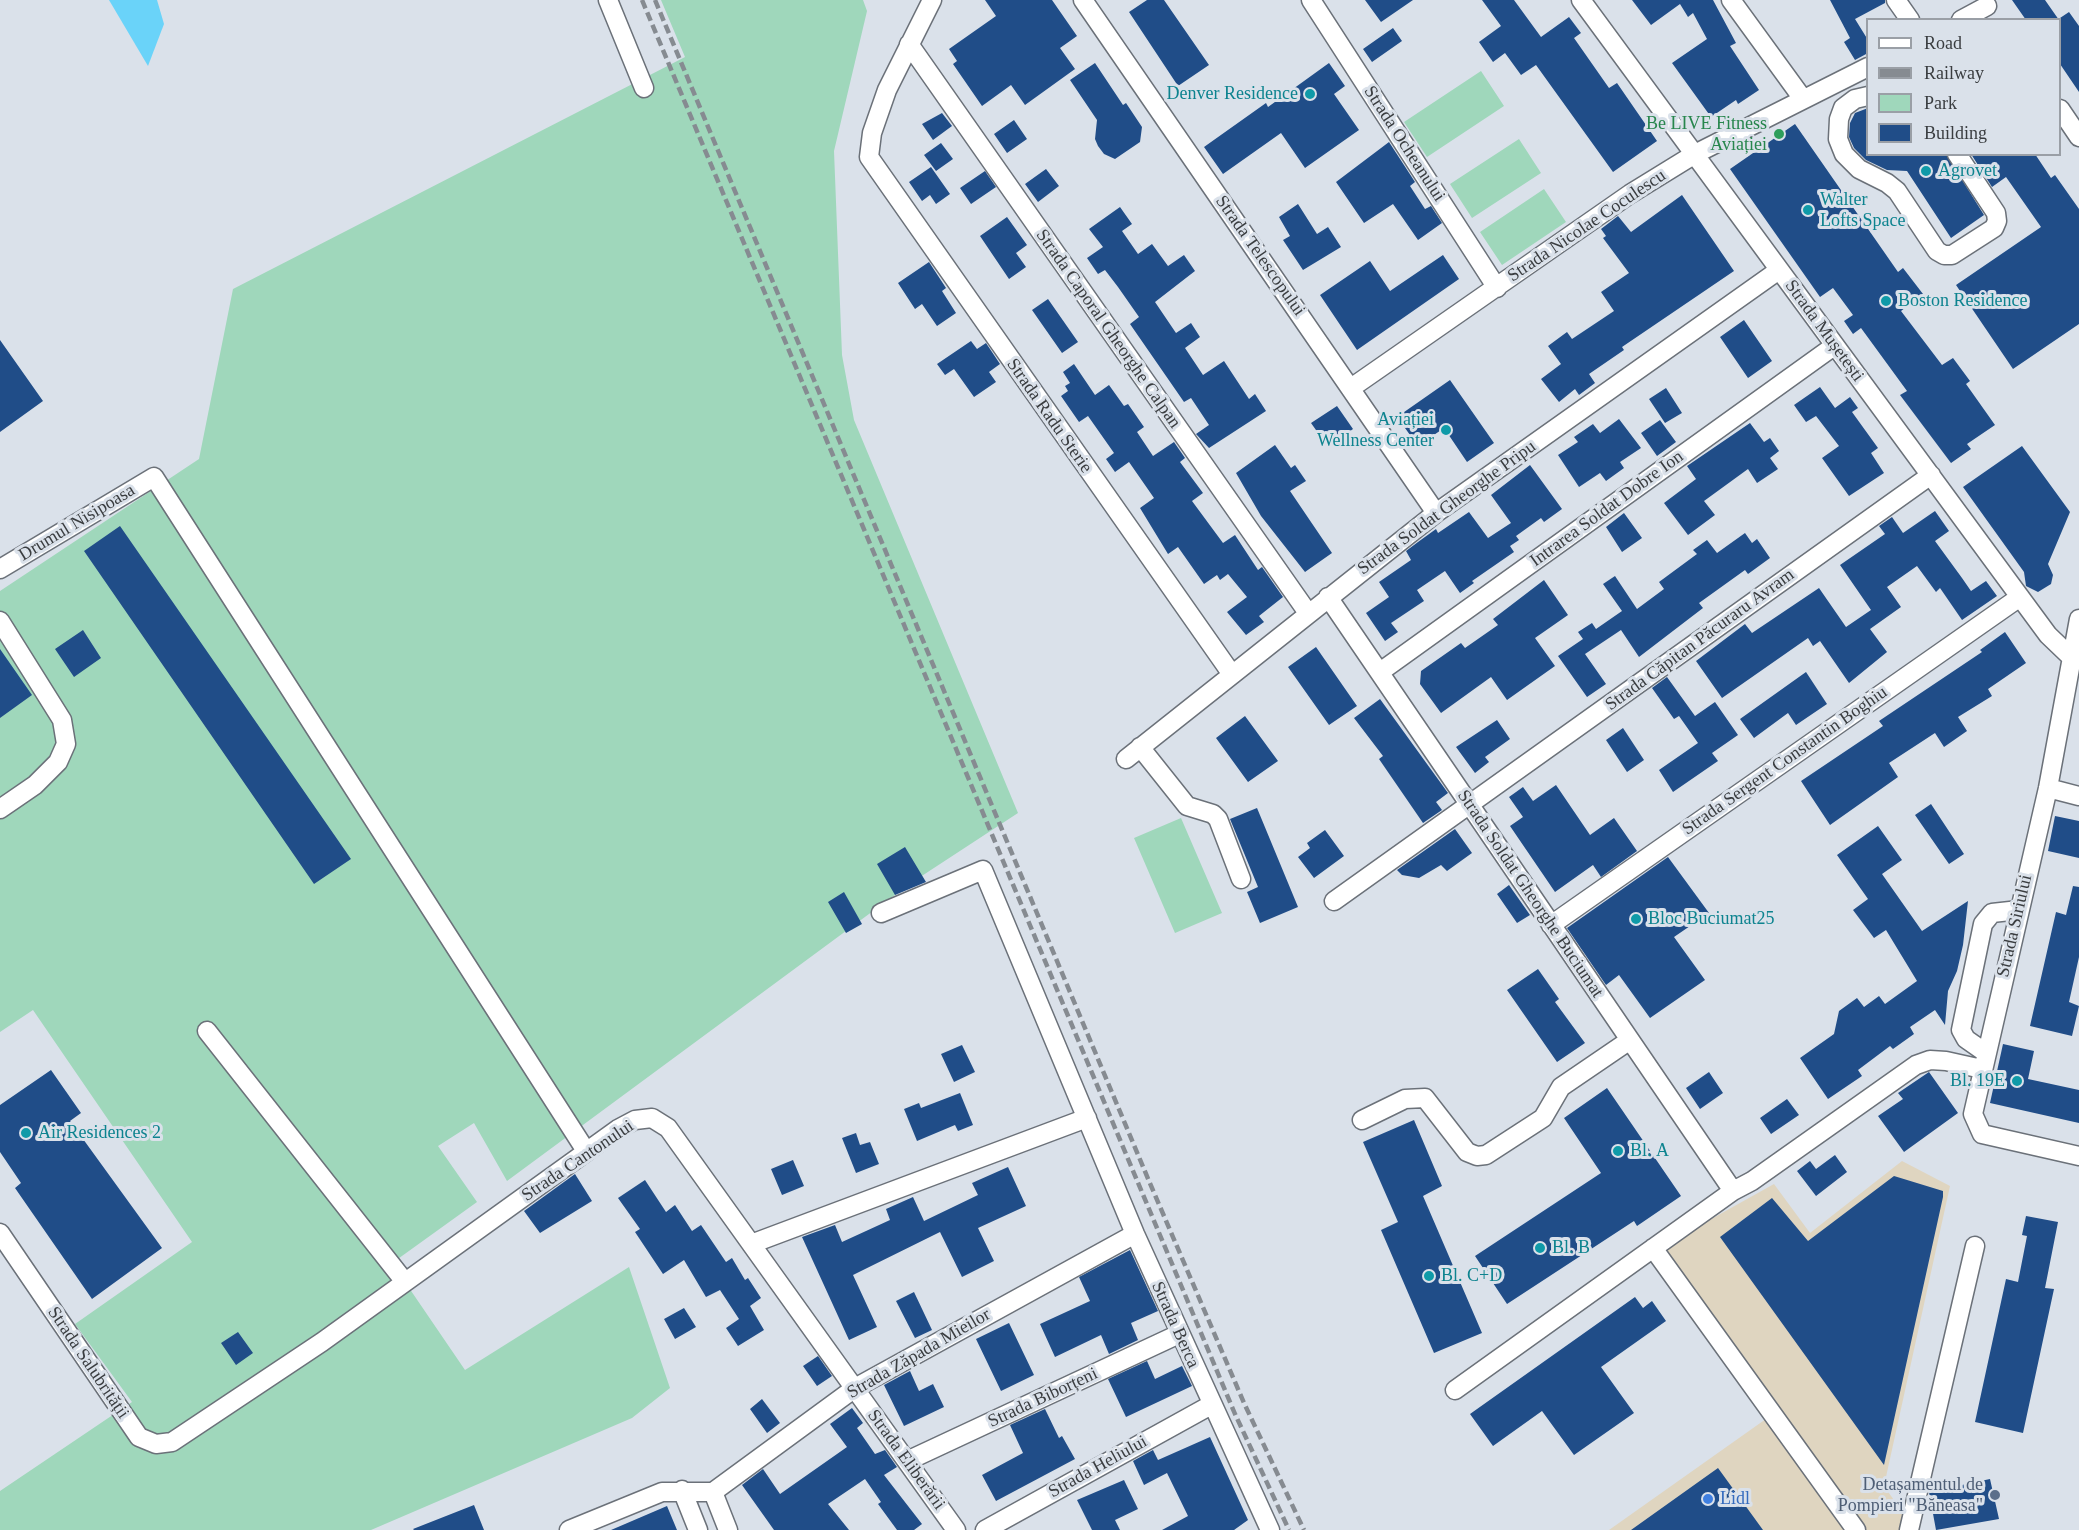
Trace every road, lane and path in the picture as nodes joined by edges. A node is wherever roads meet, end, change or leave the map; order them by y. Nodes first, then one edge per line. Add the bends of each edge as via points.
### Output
1 (608, 0) edge
2 (932, 0) edge
3 (1083, 0) edge
4 (1311, 0) edge
5 (1581, 0) edge
6 (1731, 0) edge
7 (1896, 0) edge
8 (1989, 9) edge
9 (1909, 18) edge
10 (1966, 18) edge
11 (909, 45) junction
12 (1866, 68) edge
13 (644, 88) dead end
14 (1866, 96) edge
15 (1803, 99) junction
16 (2061, 111) edge
17 (2079, 137) edge
18 (1695, 154) junction
19 (1958, 156) edge
20 (1779, 270) junction
21 (1497, 288) junction
22 (1834, 346) junction
23 (1351, 388) junction
24 (1930, 476) junction
25 (1436, 513) junction
26 (0, 569) edge
27 (1328, 597) junction
28 (2020, 597) junction
29 (1308, 613) junction
30 (2079, 619) edge
31 (0, 621) edge
32 (2072, 658) junction
33 (1380, 672) junction
34 (1231, 674) junction
35 (2074, 678) edge
36 (2048, 788) junction
37 (2079, 796) edge
38 (1470, 805) junction
39 (0, 809) edge
40 (1241, 879) dead end
41 (1334, 901) dead end
42 (2019, 910) junction
43 (881, 913) dead end
44 (1551, 925) junction
45 (207, 1031) dead end
46 (1630, 1040) junction
47 (1984, 1061) junction
48 (1087, 1118) junction
49 (1362, 1120) dead end
50 (586, 1151) junction
51 (2079, 1156) edge
52 (1733, 1191) junction
53 (0, 1233) edge
54 (1135, 1234) junction
55 (751, 1244) junction
56 (1975, 1246) dead end
57 (1653, 1248) junction
58 (405, 1282) junction
59 (1179, 1334) junction
60 (855, 1388) junction
61 (1455, 1390) dead end
62 (1211, 1405) junction
63 (198, 1425) joint
64 (907, 1461) junction
65 (682, 1490) junction
66 (713, 1492) junction
67 (1267, 1529) edge
68 (569, 1530) edge
69 (698, 1530) edge
70 (728, 1530) edge
71 (956, 1530) edge
72 (985, 1530) edge
73 (1856, 1530) edge
74 (1909, 1530) edge

1 - 13 street
2 - 11 street
3 - 23 street, Strada Telescopului
4 - 21 street, Strada Ocheanului
5 - 18 street, Strada Mușetești
6 - 15 street
7 - 9 street
8 - 10 street
11 - 29 street, Strada Caporal Gheorghe Calpan
11 - 34 street, Strada Radu Sterie via 877,116 869,157
12 - 15 street, Strada Nicolae Coculescu
14 - 19 street via 1843,108 1838,139 1844,154 1859,169 1897,191 1937,251 1944,255 1952,255 1994,228 1997,221 1996,213
15 - 18 street, Strada Nicolae Coculescu
16 - 17 street
18 - 20 street, Strada Mușetești
18 - 21 street, Strada Nicolae Coculescu via 1630,194
20 - 22 street, Strada Mușetești
20 - 25 street, Strada Soldat Gheorghe Pripu
21 - 23 street, Strada Nicolae Coculescu
22 - 24 street, Strada Mușetești
22 - 33 street, Intrarea Soldat Dobre Ion
23 - 25 street, Strada Telescopului
24 - 28 street, Strada Mușetești
24 - 38 street, Strada Căpitan Păcuraru Avram
25 - 27 street, Strada Soldat Gheorghe Pripu
26 - 50 street, Drumul Nisipoasa via 154,477
27 - 29 street, Strada Soldat Gheorghe Pripu
27 - 33 street, Strada Soldat Gheorghe Buciumat
28 - 32 street, Strada Mușetești via 2048,635
28 - 44 street, Strada Sergent Constantin Boghiu
29 - 34 street, Strada Soldat Gheorghe Pripu
30 - 32 street, Strada Siriului
31 - 39 street via 62,720 66,744 58,762 35,785
32 - 35 street, Strada Siriului
33 - 38 street, Strada Soldat Gheorghe Buciumat
34 - 40 street, Strada Soldat Gheorghe Pripu via 1133,753 1187,806 1218,819
35 - 36 street, Strada Siriului
36 - 37 street
36 - 42 street, Strada Siriului
38 - 41 street, Strada Căpitan Păcuraru Avram
38 - 44 street, Strada Soldat Gheorghe Buciumat
42 - 47 street, Strada Siriului
42 - 47 street via 1992,913 1983,924 1961,1030
43 - 48 street, Strada Berca via 983,870
44 - 46 street, Strada Soldat Gheorghe Buciumat
45 - 58 street
46 - 49 street via 1561,1087 1543,1118 1486,1155 1467,1152 1425,1098 1405,1099
46 - 52 street, Strada Soldat Gheorghe Buciumat
47 - 51 street, Strada Siriului via 1973,1114 1982,1134
47 - 52 street via 1930,1060 1916,1065
48 - 54 street, Strada Berca
48 - 55 street
50 - 55 street, Strada Cantonului via 635,1120 652,1118 668,1128
50 - 58 street, Strada Cantonului
52 - 57 street
53 - 63 street, Strada Salubrității via 138,1437 156,1444 172,1442
54 - 59 street, Strada Berca
54 - 60 street, Strada Zăpada Mieilor
55 - 60 street, Strada Eliberării
56 - 74 street
57 - 61 street
57 - 73 street
58 - 63 street, Strada Cantonului
59 - 62 street, Strada Berca
59 - 64 street, Strada Biborțeni
60 - 64 street, Strada Eliberării
60 - 66 street, Strada Zăpada Mieilor
62 - 67 street, Strada Berca
62 - 72 street, Strada Heliului
64 - 71 street, Strada Eliberării
65 - 66 street
65 - 68 street via 662,1492
65 - 69 street
66 - 70 street

